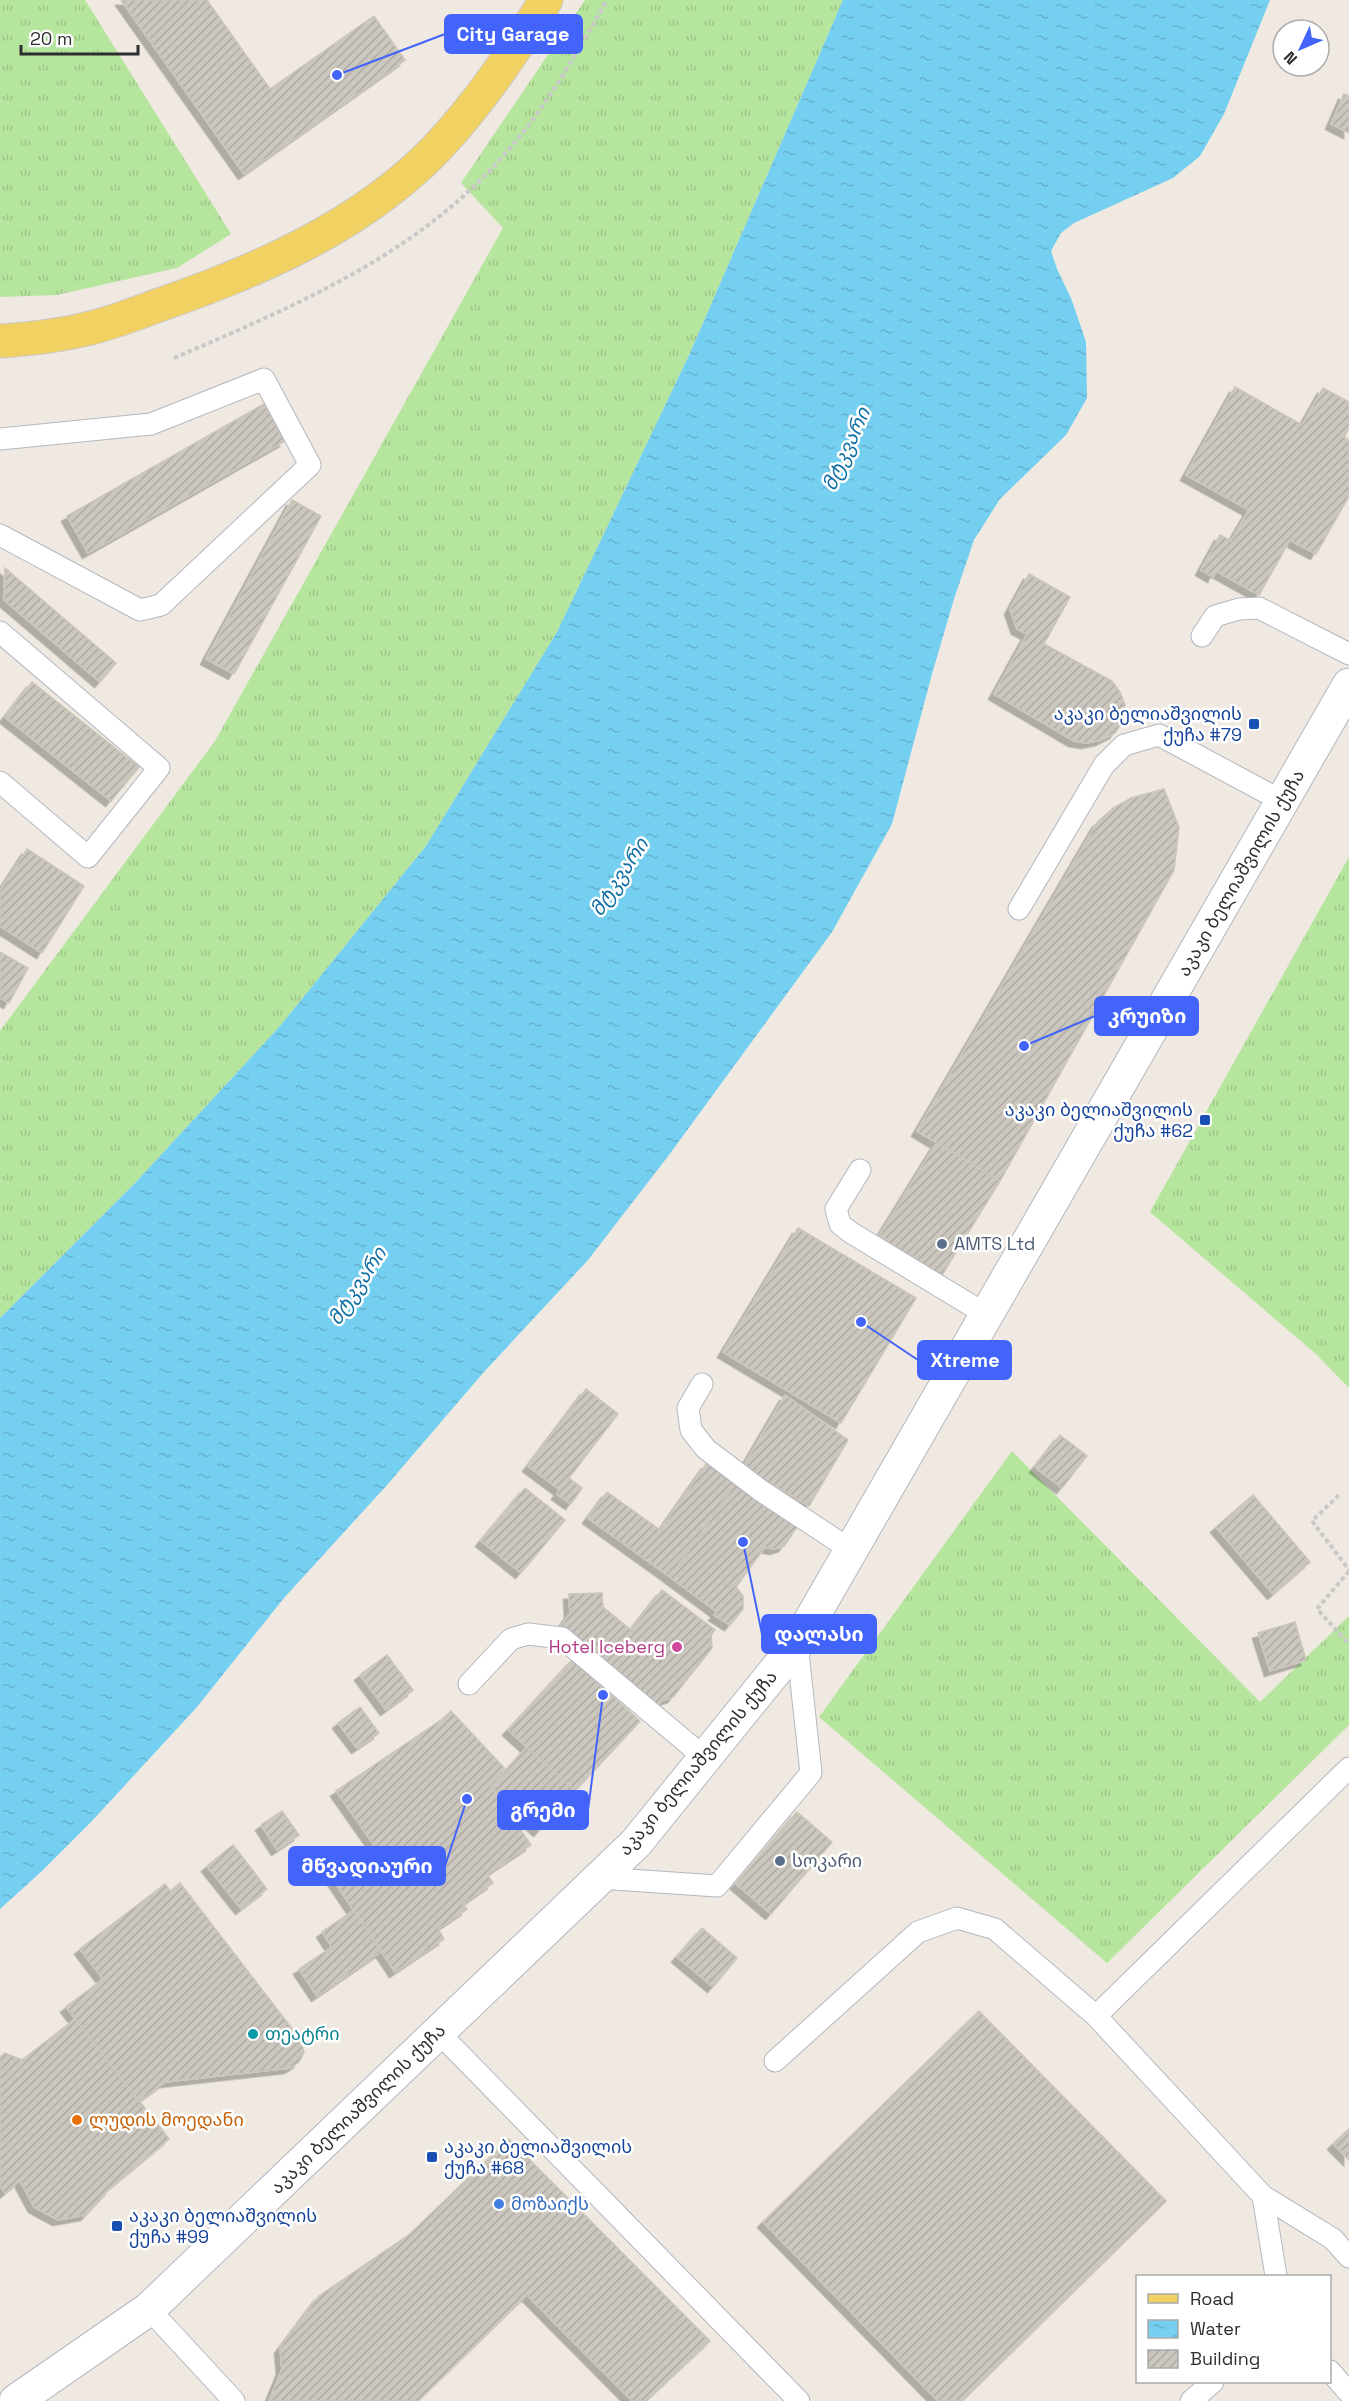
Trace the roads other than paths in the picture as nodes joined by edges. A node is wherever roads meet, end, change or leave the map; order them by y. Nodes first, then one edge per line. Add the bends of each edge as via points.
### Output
1 (546, 0) edge
2 (0, 341) edge
3 (0, 439) edge
4 (0, 535) edge
5 (0, 632) edge
6 (1203, 636) dead end
7 (1349, 654) edge
8 (1349, 686) edge
9 (0, 782) edge
10 (1282, 801) junction
11 (1019, 909) dead end
12 (860, 1170) dead end
13 (987, 1315) junction
14 (702, 1384) dead end
15 (851, 1550) junction
16 (797, 1644) junction
17 (469, 1684) dead end
18 (705, 1758) junction
19 (1349, 1768) edge
20 (600, 1878) junction
21 (1096, 2016) junction
22 (438, 2032) junction
23 (775, 2061) dead end
24 (1263, 2196) junction
25 (1349, 2258) edge
26 (1276, 2275) edge
27 (149, 2308) junction
28 (1331, 2373) edge
29 (1212, 2383) edge
30 (1349, 2392) edge
31 (16, 2401) edge
32 (234, 2401) edge
33 (799, 2401) edge
34 (1191, 2401) edge

1 - 2 main road via 473,107 434,151 397,184 346,220 279,257 180,298 87,329
3 - 4 lane via 151,424 264,379 310,465 161,604 140,610
5 - 9 lane via 159,768 88,857
6 - 7 lane via 1215,616 1259,608
8 - 10 main road, აკაკი ბელიაშვილის ქუჩა
10 - 11 lane via 1159,735 1124,746 1104,765
10 - 13 main road, აკაკი ბელიაშვილის ქუჩა
12 - 13 lane via 836,1209 840,1224
13 - 15 main road, აკაკი ბელიაშვილის ქუჩა
14 - 15 lane via 688,1408 691,1430 706,1449
15 - 16 main road, აკაკი ბელიაშვილის ქუჩა
16 - 18 main road, აკაკი ბელიაშვილის ქუჩა
16 - 20 lane via 810,1773 717,1886
17 - 18 lane via 511,1639 528,1634 562,1638
18 - 20 main road, აკაკი ბელიაშვილის ქუჩა via 636,1843
19 - 21 lane
20 - 22 main road, აკაკი ბელიაშვილის ქუჩა
21 - 23 lane via 995,1929 957,1918 918,1932
21 - 24 lane
22 - 27 main road, აკაკი ბელიაშვილის ქუჩა
22 - 33 lane
24 - 25 lane via 1333,2239
24 - 26 lane
27 - 31 main road, აკაკი ბელიაშვილის ქუჩა
27 - 32 lane
28 - 30 lane
29 - 34 lane

